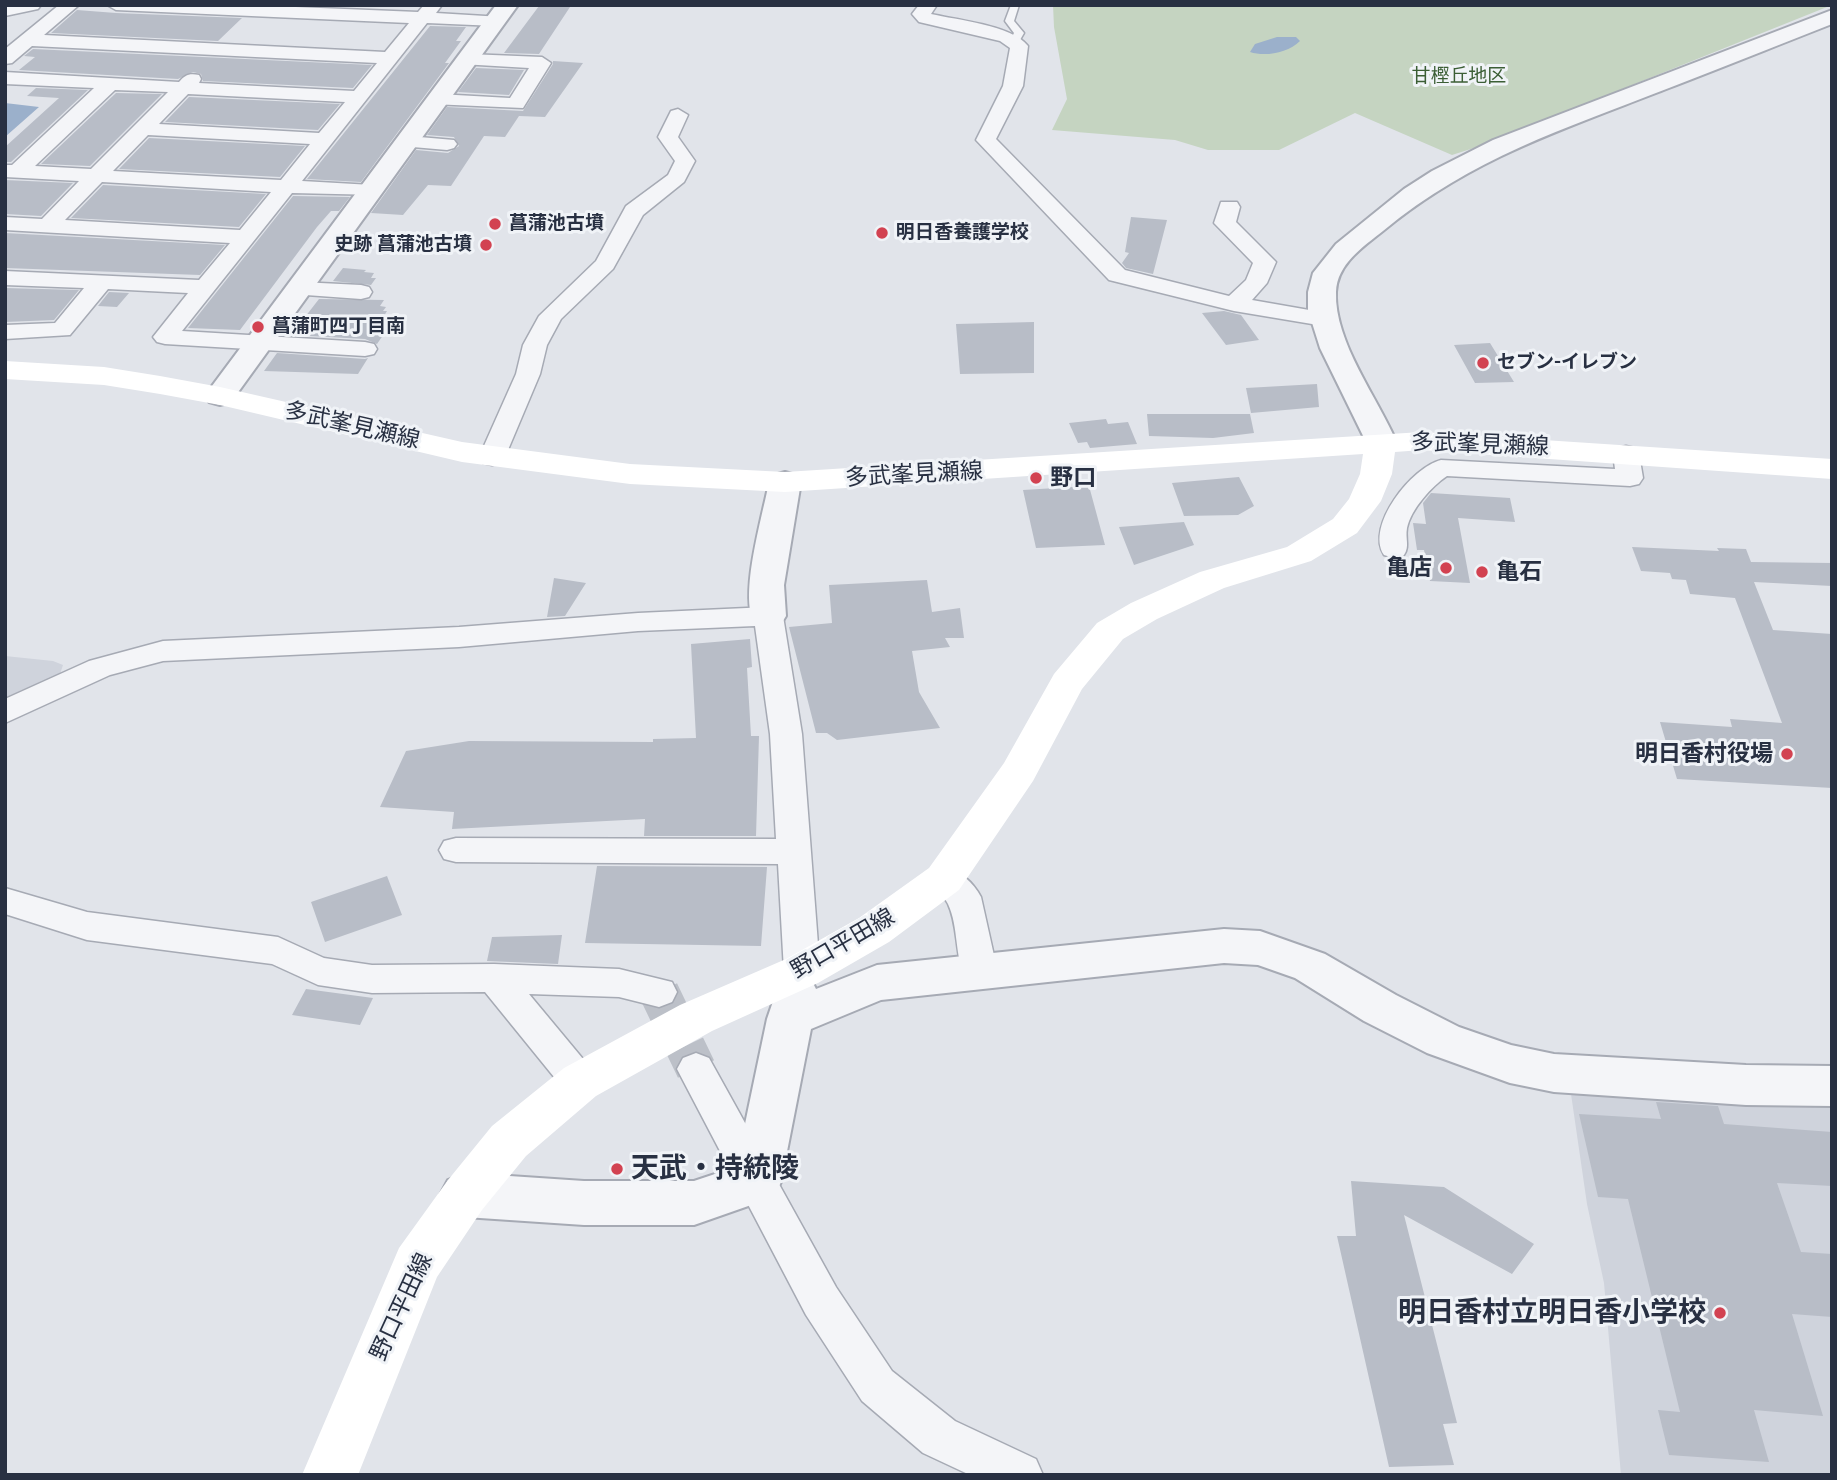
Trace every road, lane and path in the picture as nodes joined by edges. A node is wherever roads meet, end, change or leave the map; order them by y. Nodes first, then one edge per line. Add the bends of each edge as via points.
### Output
1 (70, 5) edge
2 (116, 5) edge
3 (928, 5) edge
4 (1015, 5) edge
5 (261, 8) edge
6 (428, 12) edge
7 (502, 13) edge
8 (1832, 16) edge
9 (29, 40) junction
10 (1014, 43) junction
11 (221, 49) junction
12 (392, 58) junction
13 (5, 59) edge
14 (468, 60) junction
15 (5, 78) edge
16 (110, 84) junction
17 (184, 88) junction
18 (361, 96) junction
19 (439, 100) junction
20 (678, 116) dead end
21 (144, 129) junction
22 (325, 139) junction
23 (408, 142) junction
24 (447, 145) dead end
25 (11, 172) edge
26 (96, 176) junction
27 (287, 186) junction
28 (372, 191) junction
29 (1229, 207) dead end
30 (5, 223) edge
31 (48, 225) junction
32 (245, 237) junction
33 (5, 278) edge
34 (102, 282) junction
35 (205, 287) junction
36 (300, 289) junction
37 (361, 292) dead end
38 (1234, 304) junction
39 (1324, 319) junction
40 (5, 332) edge
41 (260, 343) junction
42 (365, 349) dead end
43 (5, 370) edge
44 (220, 396) junction
45 (1381, 443) junction
46 (1626, 454) junction
47 (492, 457) junction
48 (1832, 469) edge
49 (785, 482) junction
50 (1394, 549) dead end
51 (768, 615) junction
52 (5, 712) edge
53 (456, 850) dead end
54 (796, 852) junction
55 (944, 879) junction
56 (5, 901) edge
57 (979, 969) junction
58 (802, 971) junction
59 (494, 978) junction
60 (659, 992) dead end
61 (789, 1019) junction
62 (696, 1069) tunnel mouth
63 (580, 1082) junction
64 (1832, 1086) edge
65 (757, 1182) junction
66 (465, 1195) junction
67 (330, 1475) edge
68 (1020, 1475) edge

1 - 9 street
2 - 5 street
3 - 10 street via 921,14 925,18 1006,37
4 - 10 lane via 1009,21 1019,33
5 - 6 street
5 - 11 street
6 - 7 street
6 - 12 street
7 - 14 street
8 - 39 street via 1513,142 1422,188 1348,247 1330,268 1321,293
9 - 11 street
9 - 13 street
10 - 38 street via 1019,46 1013,86 986,140 1117,275
11 - 12 street
11 - 17 street
12 - 18 street
14 - 19 street
14 - 19 street via 542,63 516,104
15 - 16 street
16 - 17 street
16 - 25 street
17 - 18 street
17 - 21 street
18 - 22 street
19 - 23 street
20 - 47 street via 668,137 685,161 680,175 634,211 606,264 551,316 535,345 528,374
21 - 22 street
21 - 26 street
22 - 27 street
23 - 24 street
23 - 28 street
25 - 26 street
26 - 27 street
26 - 31 street
27 - 28 street
27 - 32 street
28 - 36 street
29 - 38 street via 1225,223 1265,262 1256,283
30 - 31 street
31 - 32 street
32 - 35 street
33 - 34 street
34 - 35 street
34 - 40 street via 62,330
35 - 41 street via 165,337
36 - 37 street
36 - 41 street
38 - 39 street
39 - 45 street
41 - 42 street
41 - 44 street
43 - 44 main road, 多武峯見瀬線 via 104,376
44 - 47 main road, 多武峯見瀬線
45 - 46 main road, 多武峯見瀬線 via 1422,441
45 - 49 main road, 多武峯見瀬線
45 - 55 main road, 野口平田線 via 1376,474 1364,501 1345,526 1299,554 1212,580 1111,631 1067,683 1019,771
46 - 48 main road, 多武峯見瀬線
46 - 50 street via 1630,478 1441,468 1419,483 1393,528
47 - 49 main road, 多武峯見瀬線 via 630,474
49 - 51 street via 767,585
51 - 52 street via 459,637 163,651 100,668
51 - 54 street via 786,734
53 - 54 street
54 - 58 street
55 - 57 street via 964,897
55 - 58 main road, 野口平田線 via 874,930
56 - 59 street via 87,926 278,951 318,971 372,979
57 - 61 street via 877,983
57 - 64 street via 1177,949 1261,948 1310,966 1443,1040 1510,1064 1554,1073
58 - 61 street
58 - 63 main road, 野口平田線 via 696,1018
59 - 60 street via 619,982
59 - 63 street
61 - 65 street
62 - 65 street
63 - 66 main road, 野口平田線 via 509,1141
65 - 66 street via 694,1203 584,1203
65 - 68 street via 821,1301 877,1386 939,1437
66 - 67 main road, 野口平田線 via 417,1264

